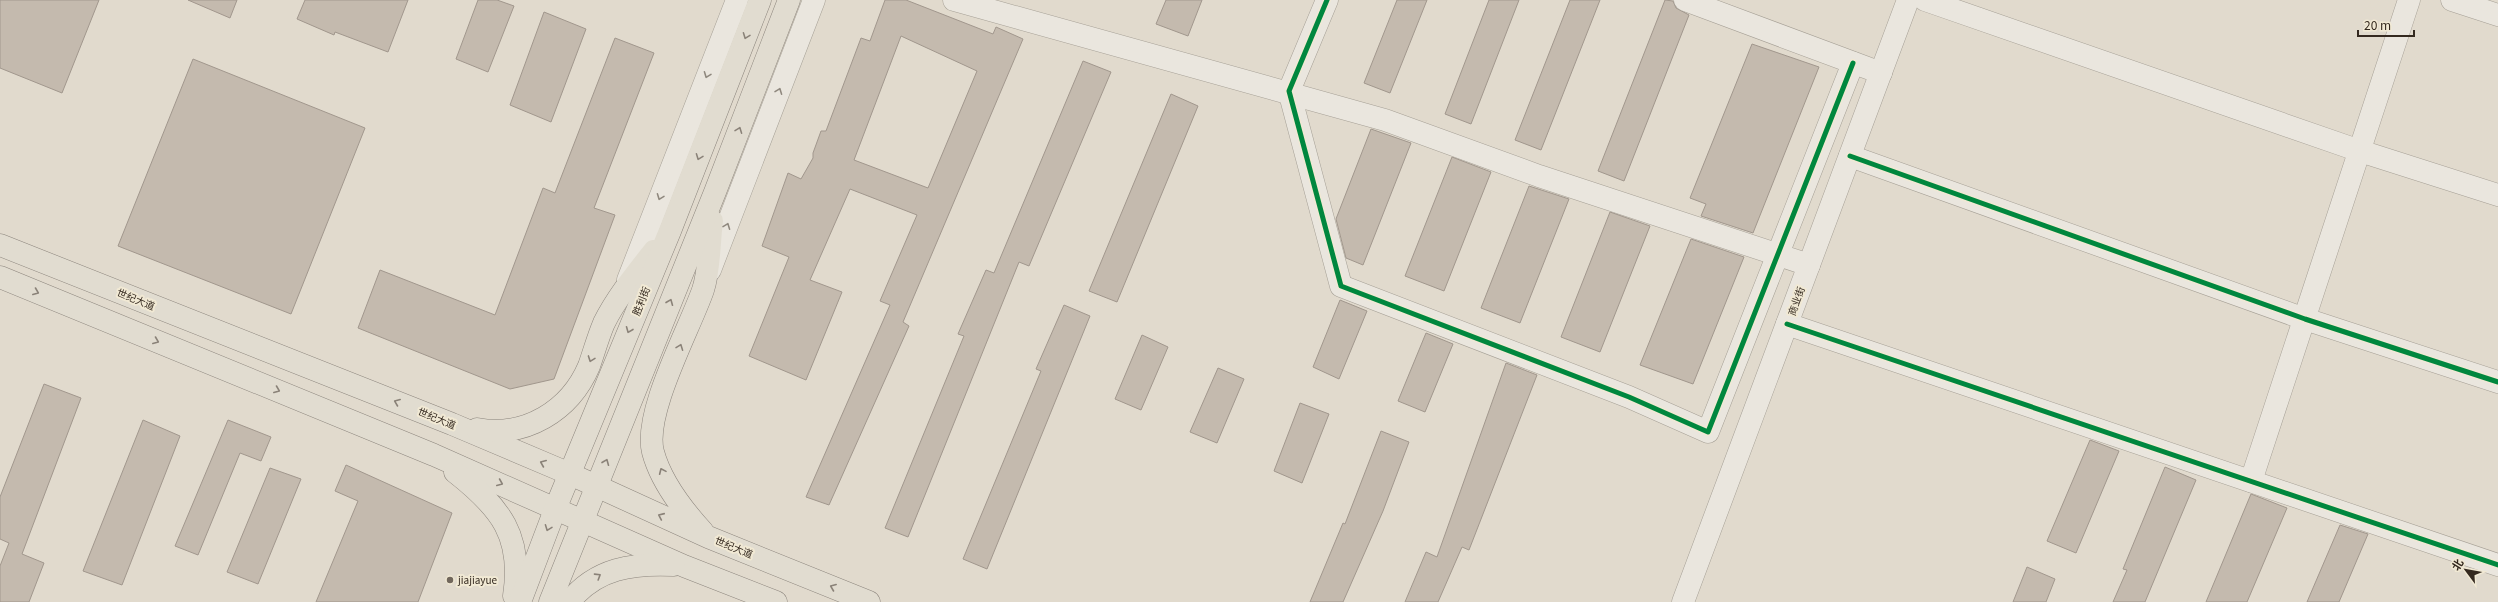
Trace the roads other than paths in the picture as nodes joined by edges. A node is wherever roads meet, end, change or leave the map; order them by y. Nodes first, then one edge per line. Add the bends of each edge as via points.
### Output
1 (737, 0) edge
2 (760, 0) edge
3 (789, 0) edge
4 (814, 0) edge
5 (954, 0) edge
6 (1327, 0) edge
7 (1685, 0) edge
8 (1908, 0) edge
9 (1925, 0) edge
10 (2409, 0) edge
11 (2452, 0) edge
12 (2498, 16) edge
13 (1853, 63) junction
14 (1881, 73) junction
15 (1289, 91) junction
16 (2360, 151) junction
17 (1850, 156) junction
18 (715, 192) junction
19 (2498, 195) edge
20 (670, 231) junction
21 (0, 245) edge
22 (1809, 265) junction
23 (0, 277) edge
24 (625, 287) junction
25 (703, 288) junction
26 (2305, 319) junction
27 (1787, 324) junction
28 (2498, 382) edge
29 (452, 424) junction
30 (434, 455) junction
31 (570, 474) junction
32 (2251, 481) junction
33 (596, 487) junction
34 (556, 507) junction
35 (582, 520) junction
36 (708, 537) junction
37 (2498, 565) edge
38 (684, 566) junction
39 (514, 602) edge
40 (520, 602) edge
41 (550, 602) edge
42 (569, 602) edge
43 (776, 602) edge
44 (869, 602) edge
45 (1683, 602) edge

1 -> 24 street
2 -> 20 main road, 胜利街
18 -> 3 main road
25 -> 4 street
5 - 15 street
6 - 15 street
7 - 13 street
8 - 14 street, 商业街
9 - 16 street
10 - 16 street
11 - 12 street
13 - 14 street
13 - 15 street via 1708,432 1629,397 1341,286
14 - 17 street, 商业街
15 - 22 street via 1385,120 1539,176
16 - 19 street
16 - 26 street
17 - 22 street, 商业街
17 - 26 street
18 - 25 main road
33 -> 18 main road
20 - 24 main road
20 -> 31 main road, 胜利街
29 -> 21 main road, 世纪大道
22 - 27 street, 商业街
23 -> 30 main road
24 -> 29 main road via 604,323 588,367 575,390 560,407 527,427 510,431 485,431
36 -> 25 main road via 688,516 673,494 653,451 652,429 659,400
26 - 28 street
26 - 32 street
27 - 32 street
27 - 45 street, 商业街
31 -> 29 main road, 世纪大道
30 -> 34 main road
30 - 39 main road via 476,488 495,508 507,527 516,550 518,573
31 - 33 main road, 世纪大道
31 - 34 main road, 胜利街
32 - 37 street
33 - 35 main road
36 -> 33 main road, 世纪大道
34 - 35 main road
34 -> 40 main road, 胜利街
35 - 38 main road
35 - 41 main road
44 -> 36 main road, 世纪大道
42 -> 38 main road via 588,583 605,572 650,564
38 - 43 main road

